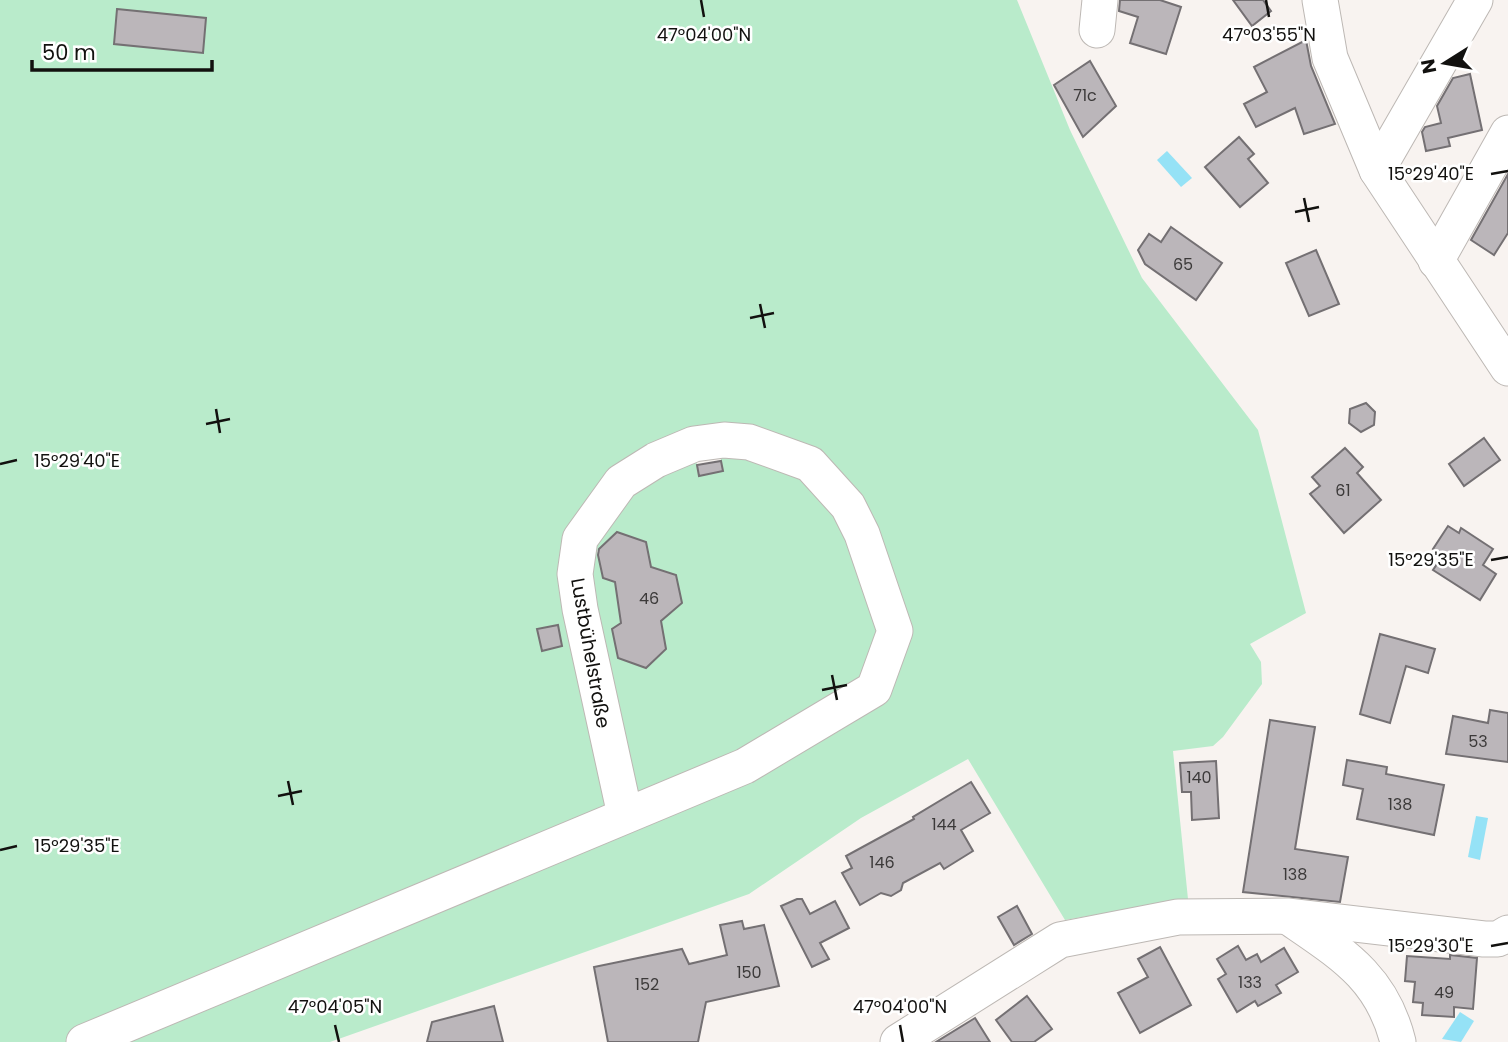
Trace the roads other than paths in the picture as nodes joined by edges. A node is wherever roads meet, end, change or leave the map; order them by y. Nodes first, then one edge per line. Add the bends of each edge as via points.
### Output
1 (1320, 0) edge
2 (1475, 0) edge
3 (1508, 133) edge
4 (1377, 170) junction
5 (1436, 261) junction
6 (1508, 368) edge
7 (625, 815) junction
8 (1287, 916) junction
9 (1508, 933) edge
10 (84, 1042) edge
11 (898, 1042) edge
12 (1398, 1042) edge

1 - 4 street via 1330,58
2 - 4 street
3 - 5 street
4 - 5 street
5 - 6 street
7 - 7 street, Lustbühelstraße via 745,766 874,689 895,631 852,516 810,464 749,442 694,444 621,482 580,539 575,573 580,609
7 - 10 street, Lustbühelstraße
8 - 9 street via 1484,939
8 - 11 street via 1178,917 1060,940
8 - 12 street via 1355,963 1379,993

